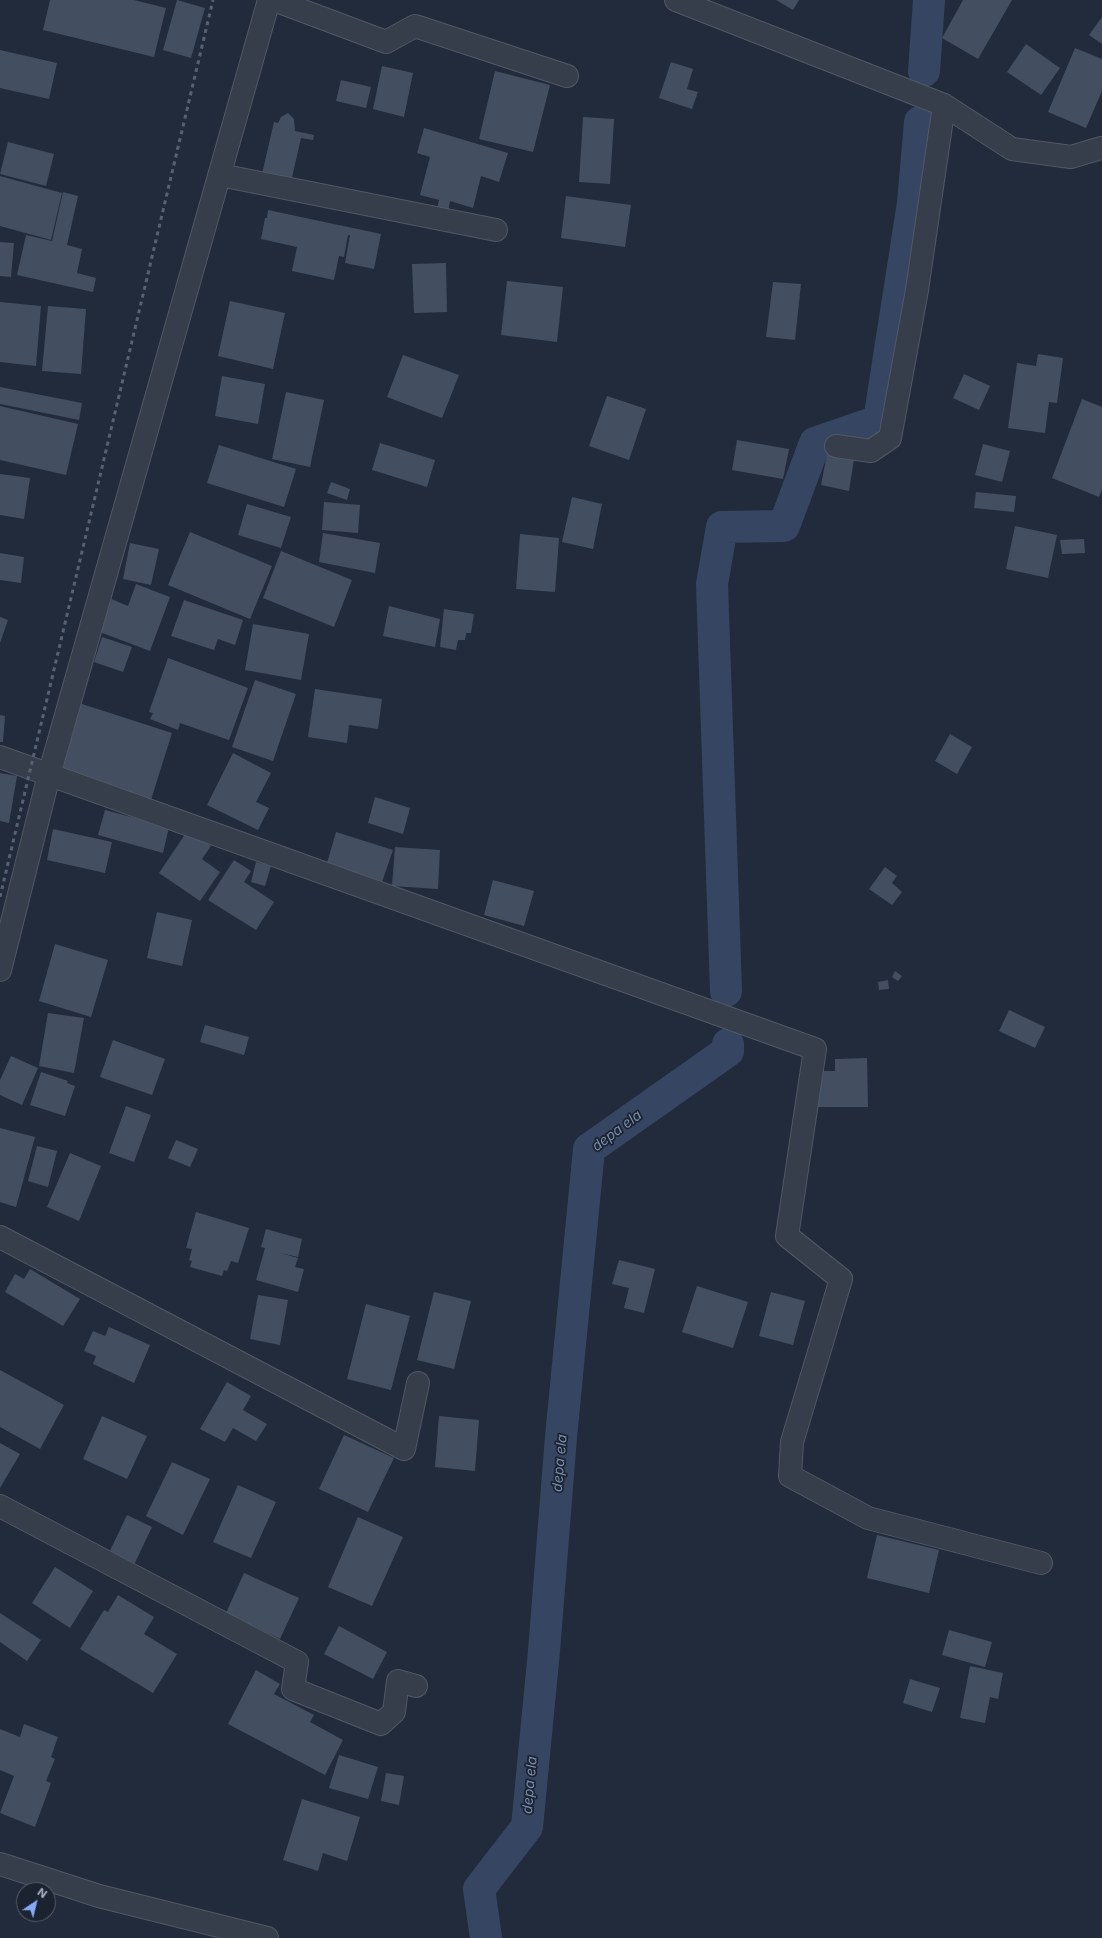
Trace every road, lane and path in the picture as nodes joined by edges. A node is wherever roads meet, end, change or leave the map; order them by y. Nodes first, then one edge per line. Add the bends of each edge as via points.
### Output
1 (269, 0) edge
2 (274, 0) edge
3 (676, 0) edge
4 (568, 76) dead end
5 (944, 105) junction
6 (1101, 148) edge
7 (220, 175) junction
8 (496, 230) dead end
9 (836, 446) dead end
10 (0, 757) edge
11 (49, 775) junction
12 (0, 970) edge
13 (0, 1238) edge
14 (418, 1383) dead end
15 (0, 1506) edge
16 (1041, 1563) dead end
17 (416, 1686) dead end
18 (0, 1864) edge
19 (267, 1938) edge

1 - 7 street
2 - 4 street via 386,42 414,26
3 - 5 street
5 - 6 street via 1012,149 1071,156
5 - 9 street via 917,290 890,438 870,451
7 - 8 street
7 - 11 street
10 - 11 street
11 - 12 street
11 - 16 street via 815,1049 787,1236 840,1279 792,1442 790,1476 868,1518
13 - 14 street via 404,1449
15 - 17 street via 297,1662 293,1689 381,1724 394,1712 398,1681
18 - 19 street via 99,1896

